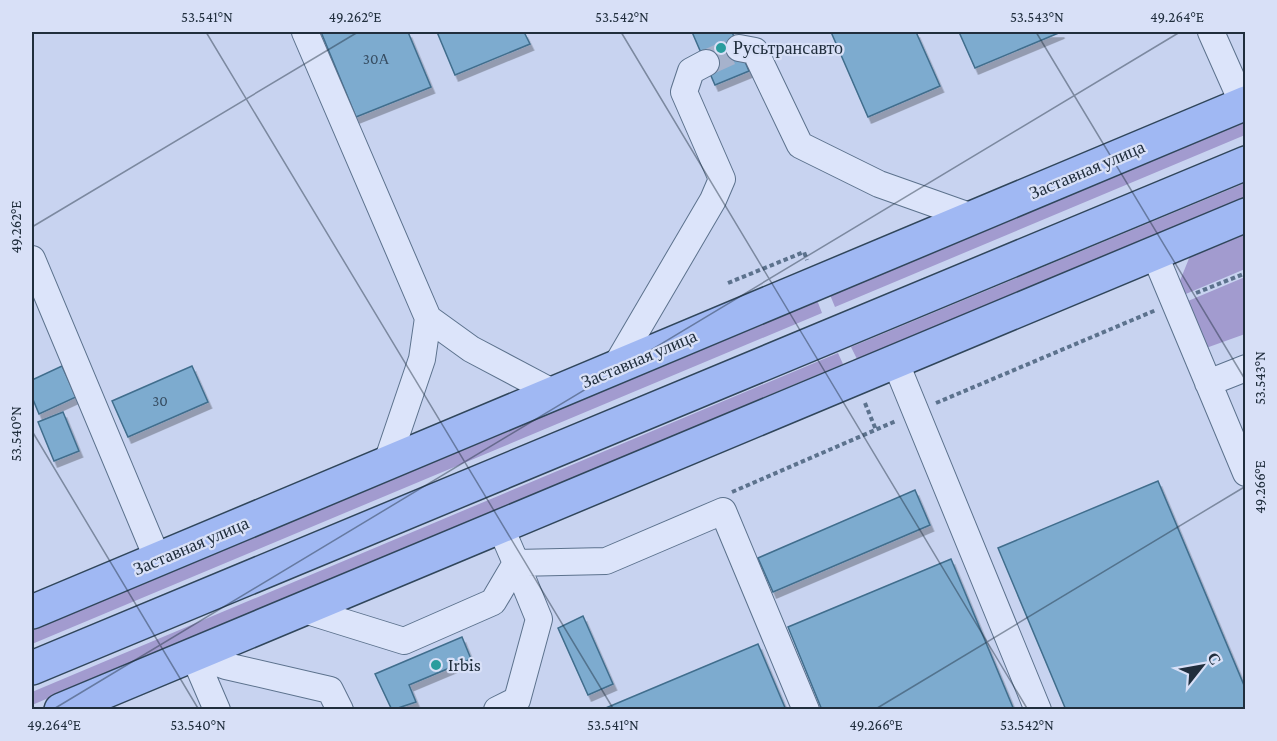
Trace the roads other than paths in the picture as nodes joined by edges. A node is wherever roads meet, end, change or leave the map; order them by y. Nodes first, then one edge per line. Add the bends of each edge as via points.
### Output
1 (305, 32) edge
2 (1211, 32) edge
3 (739, 48) dead end
4 (706, 63) tunnel mouth
5 (1244, 104) edge
6 (1245, 163) edge
7 (1245, 215) edge
8 (975, 218) junction
9 (1154, 253) junction
10 (32, 259) edge
11 (428, 318) junction
12 (895, 361) junction
13 (1245, 368) edge
14 (614, 369) junction
15 (1208, 383) junction
16 (556, 394) junction
17 (386, 465) junction
18 (1245, 473) edge
19 (500, 526) junction
20 (158, 560) junction
21 (516, 563) junction
22 (301, 609) junction
23 (32, 612) edge
24 (193, 654) junction
25 (32, 668) edge
26 (61, 710) edge
27 (217, 710) edge
28 (340, 710) edge
29 (497, 710) edge
30 (806, 710) edge
31 (1038, 710) edge

1 - 11 street
2 - 5 street
3 - 8 street via 755,51 800,145 879,184
4 - 14 street via 690,71 684,92 722,179
5 - 8 main road, Заставная улица
6 - 25 main road
7 - 9 main road
8 - 14 main road, Заставная улица
9 - 12 main road
9 - 15 street
10 - 20 street
11 - 16 street via 471,349
11 - 17 street via 422,359
12 - 19 main road
12 - 31 street
13 - 15 street
14 - 16 main road, Заставная улица
15 - 18 street
16 - 17 main road, Заставная улица
17 - 20 main road, Заставная улица
19 - 21 street
19 - 22 main road
20 - 23 main road, Заставная улица
21 - 22 street via 493,602 404,641
21 - 29 street via 539,619 517,700
21 - 30 street via 606,561 723,511
22 - 24 main road
24 - 26 main road
24 - 27 street
24 - 28 street via 226,666 330,690

